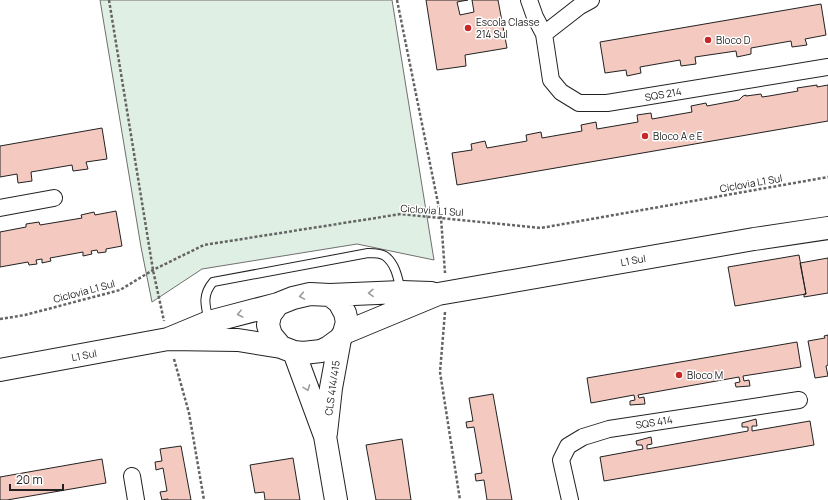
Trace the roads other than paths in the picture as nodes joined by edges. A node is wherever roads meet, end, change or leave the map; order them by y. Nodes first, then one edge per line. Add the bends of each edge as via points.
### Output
1 (529, 0) edge
2 (591, 0) edge
3 (544, 34) junction
4 (828, 66) edge
5 (54, 198) dead end
6 (0, 208) edge
7 (828, 228) edge
8 (401, 292) junction
9 (442, 293) junction
10 (330, 295) junction
11 (278, 304) junction
12 (209, 322) junction
13 (342, 336) junction
14 (168, 339) junction
15 (287, 349) junction
16 (0, 370) edge
17 (799, 400) dead end
18 (325, 436) junction
19 (132, 476) dead end
20 (136, 500) edge
21 (336, 500) edge
22 (570, 500) edge

1 - 3 street, SQS 214
2 - 3 street
3 - 4 street, SQS 214 via 551,80 561,92 579,103 607,104
5 - 6 street
7 - 9 street, L1 Sul via 754,238
8 - 9 street, L1 Sul
8 -> 10 street, L1 Sul
8 - 12 lane via 397,272 392,263 384,255 368,253 213,282 207,289 205,304
9 - 13 street, L1 Sul
10 -> 11 street via 310,294
10 - 13 street via 339,302 345,313 347,322
11 -> 12 street, L1 Sul
11 - 15 street via 270,315 268,325 271,336
12 - 14 street, L1 Sul
13 - 15 street via 321,351 311,353
13 - 18 street, CLS 414/415 via 331,388
14 - 15 street, L1 Sul via 238,340
14 - 16 street, L1 Sul
15 -> 18 street, CLS 414/415
17 - 22 street, SQS 414 via 609,429 583,437 568,446 561,460
18 - 21 street, CLS 414/415
19 - 20 street

